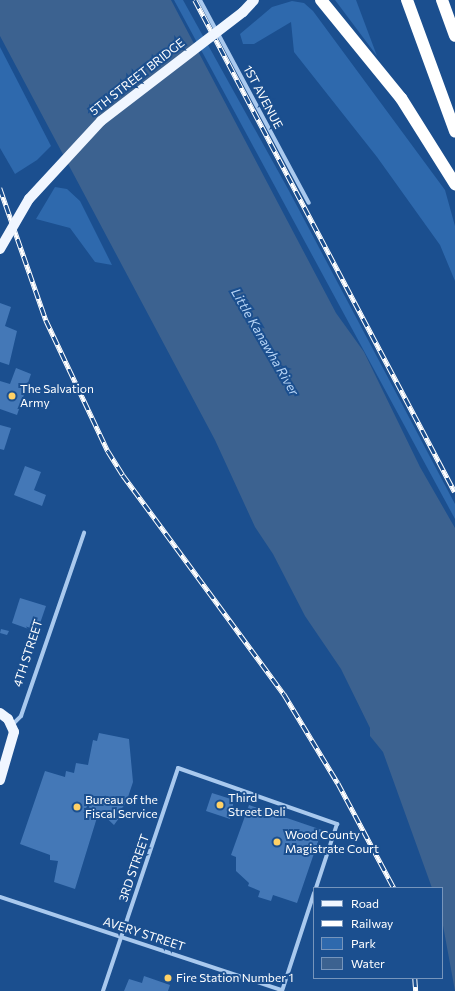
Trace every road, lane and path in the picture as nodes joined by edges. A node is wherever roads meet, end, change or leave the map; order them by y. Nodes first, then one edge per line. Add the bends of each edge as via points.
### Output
1 (200, 0) edge
2 (254, 0) edge
3 (321, 0) edge
4 (408, 0) edge
5 (442, 0) edge
6 (455, 36) edge
7 (455, 131) edge
8 (455, 184) edge
9 (309, 203) dead end
10 (0, 249) edge
11 (84, 533) dead end
12 (0, 713) edge
13 (12, 726) junction
14 (0, 780) edge
15 (316, 887) edge
16 (313, 896) edge
17 (0, 897) edge
18 (121, 937) junction
19 (282, 990) edge
20 (103, 991) edge

1 - 9 street, 1ST AVENUE
2 - 10 main road, 5TH STREET BRIDGE, bridge via 243,12 101,120 29,199
3 - 8 highway via 401,98
4 - 7 highway
5 - 6 highway
11 - 13 street, 4TH STREET via 21,716
12 - 13 main road
13 - 14 main road via 14,739
15 - 18 street, 3RD STREET via 337,824 178,768
16 - 19 street
17 - 18 street, AVERY STREET
18 - 19 street, AVERY STREET
18 - 20 street, 3RD STREET

